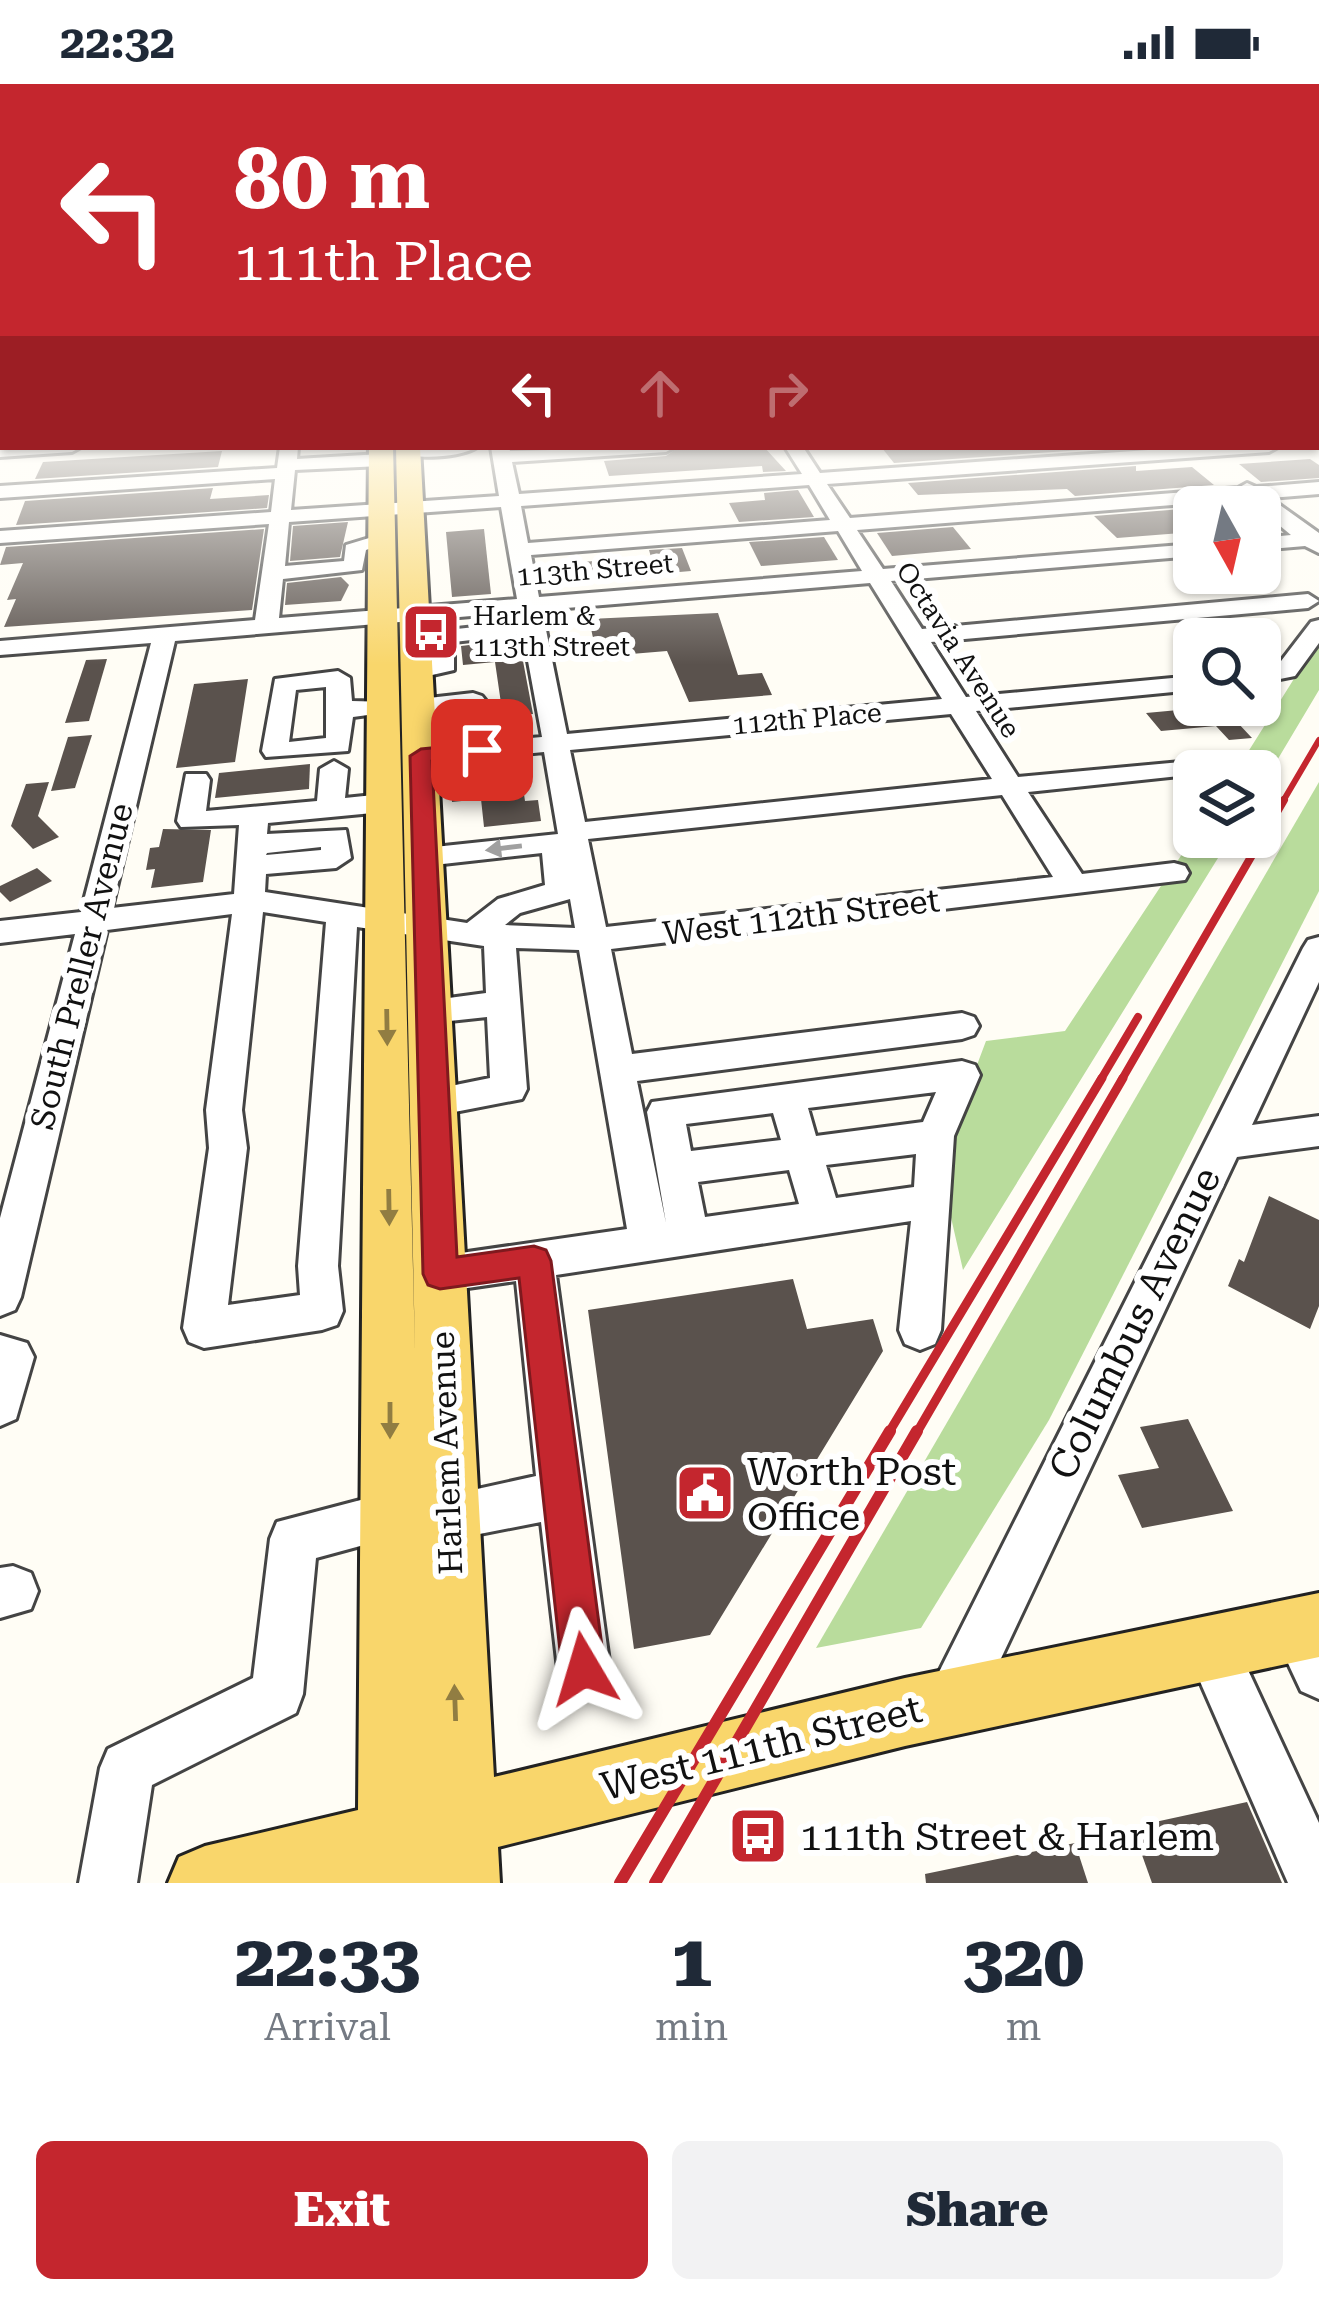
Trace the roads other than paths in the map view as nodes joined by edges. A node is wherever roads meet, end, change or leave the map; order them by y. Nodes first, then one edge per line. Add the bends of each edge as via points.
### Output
1 (282, 497) edge
2 (385, 497) edge
3 (414, 497) edge
4 (443, 497) edge
5 (509, 497) edge
6 (566, 497) edge
7 (825, 497) edge
8 (1139, 497) edge
9 (411, 498) junction
10 (510, 501) junction
11 (380, 510) junction
12 (1281, 515) edge
13 (280, 517) junction
14 (843, 525) junction
15 (0, 537) edge
16 (380, 541) junction
17 (1316, 542) edge
18 (1281, 543) edge
19 (519, 550) junction
20 (1173, 552) edge
21 (273, 573) junction
22 (379, 574) junction
23 (876, 577) junction
24 (1308, 602) dead end
25 (532, 616) junction
26 (379, 618) junction
27 (284, 625) junction
28 (1319, 627) edge
29 (165, 635) junction
30 (914, 637) junction
31 (0, 647) edge
32 (423, 654) junction
33 (1281, 671) edge
34 (1173, 684) edge
35 (473, 697) dead end
36 (958, 705) junction
37 (381, 706) junction
38 (340, 710) dead end
39 (556, 743) junction
40 (421, 756) junction
41 (334, 769) dead end
42 (1173, 769) edge
43 (196, 780) dead end
44 (1010, 787) junction
45 (383, 803) junction
46 (330, 808) junction
47 (572, 832) junction
48 (252, 857) junction
49 (425, 857) junction
50 (1174, 872) dead end
51 (1072, 884) junction
52 (91, 921) junction
53 (385, 921) junction
54 (0, 932) edge
55 (486, 936) junction
56 (593, 940) junction
57 (1319, 948) edge
58 (503, 1003) junction
59 (431, 1011) junction
60 (962, 1026) dead end
61 (617, 1070) junction
62 (787, 1097) junction
63 (434, 1102) junction
64 (1319, 1131) edge
65 (934, 1136) junction
66 (1220, 1144) junction
67 (803, 1152) junction
68 (677, 1169) junction
69 (934, 1202) junction
70 (823, 1218) junction
71 (670, 1240) junction
72 (534, 1261) junction
73 (415, 1277) junction
74 (0, 1297) edge
75 (920, 1330) dead end
76 (0, 1355) edge
77 (0, 1404) edge
78 (561, 1495) junction
79 (420, 1516) junction
80 (1312, 1642) edge
81 (1211, 1647) junction
82 (584, 1669) dead end
83 (953, 1701) junction
84 (428, 1856) edge
85 (108, 1883) edge
86 (206, 1883) edge
87 (1316, 1883) edge

1 - 13 street
2 - 11 main road, Harlem Avenue
3 - 9 street
4 - 10 street via 446,506
5 - 10 street
6 - 10 street
7 - 14 street, Octavia Avenue
8 - 14 street
9 - 11 street
9 - 32 main road, Harlem Avenue
10 - 19 street
11 - 13 street
11 - 16 main road, Harlem Avenue
12 - 17 street
13 - 15 street
13 - 21 street
14 - 19 street
14 - 23 street, Octavia Avenue
16 - 21 street via 356,544 348,567
16 - 22 main road, Harlem Avenue
17 - 18 street
19 - 25 street
20 - 23 street, 113th Street
21 - 27 street
22 - 26 main road, Harlem Avenue
22 - 27 street via 358,579 357,601 300,610
23 - 25 street, 113th Street
23 - 30 street, Octavia Avenue
24 - 30 street
25 - 32 street, 113th Street
25 - 39 street
26 - 27 street via 343,621 340,640 286,645
26 - 32 street
26 - 37 main road, Harlem Avenue
27 - 29 street
28 - 33 street
29 - 31 street
29 - 52 street, South Preller Avenue
30 - 36 street, Octavia Avenue
32 - 35 street
32 - 40 main road, Harlem Avenue
34 - 36 street, 112th Place
36 - 39 street, 112th Place
36 - 44 street, Octavia Avenue
37 - 38 street
37 - 45 main road, Harlem Avenue
39 - 40 street, 112th Place
39 - 47 street
40 - 49 main road, Harlem Avenue
41 - 46 street
42 - 44 street
43 - 48 street via 191,820
44 - 47 street
44 - 51 street, Octavia Avenue
45 - 46 street
45 - 53 main road, Harlem Avenue
46 - 48 street
47 - 56 street
48 - 52 street
48 - 53 street, West 112th Street
48 - 53 street via 204,1328 322,1312 318,1265
49 - 53 main road, Harlem Avenue
55 -> 49 street via 509,906 561,891 555,842
50 - 51 street, West 112th Street
51 - 56 street, West 112th Street
52 - 54 street
52 - 74 street, South Preller Avenue
53 - 55 street, West 112th Street
53 - 59 main road, Harlem Avenue
53 -> 73 main road, Harlem Avenue
55 - 56 street, West 112th Street
55 - 58 street
56 - 61 street
57 - 66 street, Columbus Avenue
58 - 59 street
58 - 63 street via 509,1089
59 - 63 main road, Harlem Avenue
60 - 61 street
61 - 71 street
62 - 65 street via 962,1075
62 - 67 street
62 - 68 street via 665,1112
63 - 73 main road, Harlem Avenue
64 - 66 street
65 - 67 street
65 - 69 street
66 - 83 street, Columbus Avenue
67 - 68 street
67 - 70 street
68 - 71 street
69 - 70 street
69 - 75 street
70 - 71 street
71 - 72 street
72 - 73 street
72 - 78 street
73 - 79 main road, Harlem Avenue
76 - 77 street via 12,1357
78 - 79 street
78 - 82 street
79 - 84 main road, Harlem Avenue
79 - 85 street via 294,1539 277,1694 127,1768
80 - 81 main road, West 111th Street
81 - 83 main road, West 111th Street
81 - 87 street
83 - 84 main road, West 111th Street
84 - 86 main road, West 111th Street

